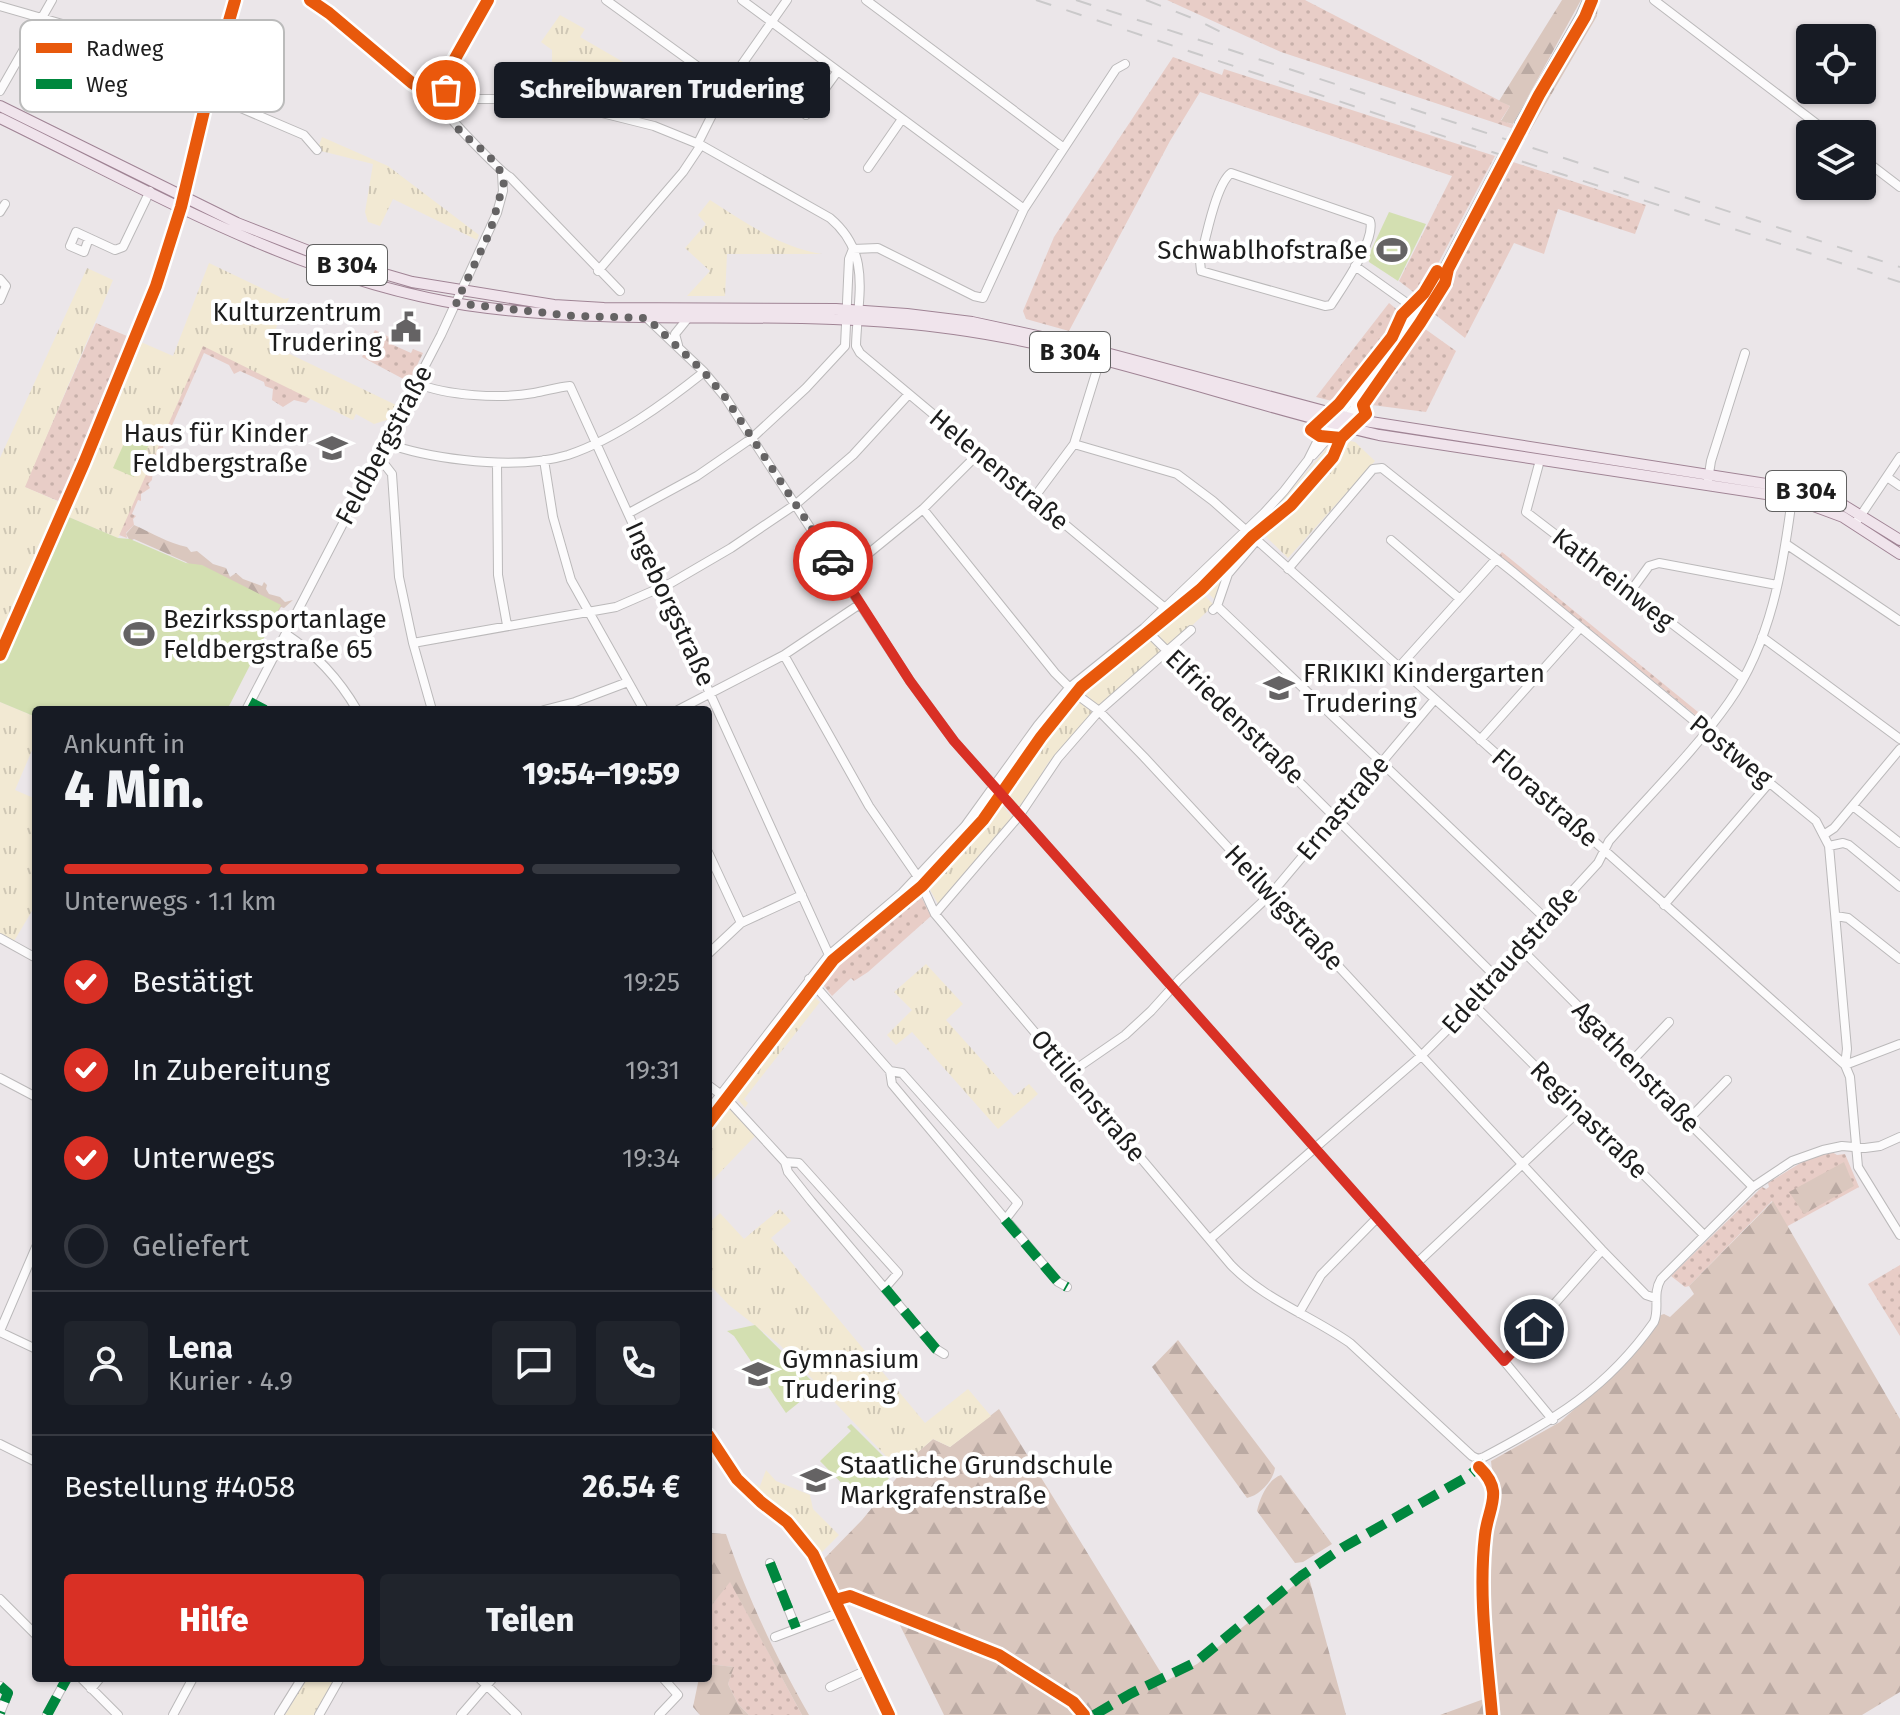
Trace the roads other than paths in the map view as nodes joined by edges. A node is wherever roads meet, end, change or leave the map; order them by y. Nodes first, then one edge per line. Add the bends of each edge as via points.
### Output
1 (52, 0) edge
2 (235, 0) edge
3 (310, 0) edge
4 (488, 0) edge
5 (606, 0) edge
6 (742, 0) edge
7 (787, 0) edge
8 (866, 0) edge
9 (1587, 0) edge
10 (1654, 0) edge
11 (322, 3) edge
12 (0, 6) edge
13 (42, 18) junction
14 (49, 20) edge
15 (229, 20) edge
16 (771, 23) junction
17 (20, 56) edge
18 (1125, 64) dead end
19 (837, 72) junction
20 (726, 87) junction
21 (0, 91) edge
22 (446, 98) junction
23 (0, 106) edge
24 (204, 112) edge
25 (250, 112) edge
26 (806, 115) dead end
27 (0, 118) edge
28 (902, 119) junction
29 (1812, 120) edge
30 (1519, 123) tunnel mouth
31 (699, 144) junction
32 (1064, 148) junction
33 (317, 150) dead end
34 (1501, 159) tunnel mouth
35 (868, 168) dead end
36 (1876, 169) edge
37 (502, 174) junction
38 (1900, 187) edge
39 (150, 191) junction
40 (182, 202) junction
41 (1024, 209) junction
42 (89, 238) dead end
43 (853, 249) junction
44 (1355, 266) junction
45 (598, 271) junction
46 (3, 282) edge
47 (620, 291) dead end
48 (461, 292) junction
49 (0, 300) edge
50 (456, 303) junction
51 (1418, 311) junction
52 (146, 312) dead end
53 (852, 315) junction
54 (647, 318) junction
55 (688, 318) junction
56 (680, 349) junction
57 (1745, 353) dead end
58 (1100, 360) junction
59 (704, 372) junction
60 (416, 383) junction
61 (908, 395) junction
62 (1338, 421) junction
63 (752, 438) junction
64 (596, 442) junction
65 (386, 443) junction
66 (1074, 444) junction
67 (978, 454) junction
68 (1900, 457) edge
69 (376, 460) junction
70 (544, 460) junction
71 (1540, 460) junction
72 (497, 463) junction
73 (1887, 477) junction
74 (1708, 480) junction
75 (1900, 486) edge
76 (1792, 498) junction
77 (1033, 499) junction
78 (796, 504) junction
79 (923, 509) junction
80 (629, 513) junction
81 (1858, 519) junction
82 (1245, 531) junction
83 (1391, 540) dead end
84 (1900, 540) edge
85 (1256, 541) junction
86 (1786, 544) junction
87 (1900, 554) edge
88 (1496, 559) junction
89 (1288, 569) junction
90 (842, 575) junction
91 (1777, 585) junction
92 (662, 587) junction
93 (1630, 592) junction
94 (1460, 599) junction
95 (860, 604) junction
96 (1165, 608) junction
97 (589, 612) junction
98 (1900, 621) edge
99 (507, 625) junction
100 (1144, 628) junction
101 (1580, 628) junction
102 (1191, 630) dead end
103 (286, 634) junction
104 (1762, 637) junction
105 (413, 643) junction
106 (1168, 651) junction
107 (784, 655) junction
108 (1399, 667) junction
109 (1743, 678) junction
110 (628, 682) junction
111 (1069, 688) junction
112 (711, 694) junction
113 (1435, 699) junction
114 (248, 706) edge
115 (354, 706) edge
116 (431, 706) edge
117 (560, 706) edge
118 (642, 706) edge
119 (686, 706) edge
120 (1099, 711) junction
121 (1707, 731) junction
122 (1900, 739) edge
123 (1480, 740) junction
124 (1900, 749) edge
125 (1381, 762) junction
126 (1770, 782) junction
127 (995, 787) junction
128 (1853, 806) junction
129 (1335, 815) junction
130 (1019, 816) junction
131 (1825, 834) junction
132 (1900, 843) edge
133 (1829, 846) junction
134 (1603, 850) junction
135 (712, 860) edge
136 (718, 873) junction
137 (712, 875) edge
138 (918, 877) junction
139 (1900, 887) edge
140 (1271, 894) junction
141 (802, 895) junction
142 (1664, 905) junction
143 (935, 914) junction
144 (1836, 916) junction
145 (1547, 920) junction
146 (741, 923) junction
147 (0, 938) edge
148 (1520, 948) junction
149 (712, 950) edge
150 (829, 955) junction
151 (32, 956) edge
152 (1900, 959) edge
153 (1495, 976) junction
154 (809, 979) junction
155 (1172, 988) junction
156 (1473, 1004) junction
157 (1669, 1022) dead end
158 (1900, 1044) edge
159 (1421, 1056) junction
160 (1630, 1063) junction
161 (1845, 1065) junction
162 (890, 1071) junction
163 (1070, 1073) junction
164 (1727, 1080) dead end
165 (1, 1082) edge
166 (712, 1088) edge
167 (32, 1095) edge
168 (721, 1095) junction
169 (712, 1106) edge
170 (1579, 1111) junction
171 (1687, 1121) junction
172 (1900, 1137) edge
173 (1855, 1147) junction
174 (1316, 1149) junction
175 (977, 1156) junction
176 (785, 1162) junction
177 (1522, 1165) junction
178 (963, 1168) junction
179 (1753, 1187) junction
180 (1377, 1218) junction
181 (1005, 1220) junction
182 (862, 1234) junction
183 (1704, 1235) junction
184 (1900, 1235) edge
185 (1210, 1239) junction
186 (848, 1246) junction
187 (1602, 1250) junction
188 (32, 1256) edge
189 (1417, 1263) junction
190 (1067, 1287) dead end
191 (885, 1288) junction
192 (1655, 1298) junction
193 (1299, 1313) junction
194 (0, 1332) edge
195 (32, 1347) edge
196 (944, 1354) dead end
197 (1504, 1361) junction
198 (1553, 1420) junction
199 (712, 1442) edge
200 (0, 1444) edge
201 (32, 1460) edge
202 (770, 1563) dead end
203 (0, 1599) edge
204 (835, 1600) junction
205 (841, 1612) junction
206 (796, 1628) junction
207 (32, 1632) edge
208 (775, 1637) dead end
209 (867, 1670) junction
210 (65, 1682) edge
211 (85, 1682) edge
212 (97, 1682) edge
213 (191, 1682) edge
214 (300, 1682) edge
215 (338, 1682) edge
216 (490, 1682) edge
217 (667, 1682) edge
218 (0, 1686) edge
219 (830, 1687) dead end
220 (91, 1689) junction
221 (0, 1713) edge
222 (47, 1715) edge
223 (118, 1715) edge
224 (173, 1715) edge
225 (279, 1715) edge
226 (319, 1715) edge
227 (461, 1715) edge
228 (517, 1715) edge
229 (659, 1715) edge
230 (889, 1715) edge
231 (1084, 1715) edge

1 - 13 street
2 - 15 street
3 - 11 street
4 - 22 street via 452,64
5 - 20 street
6 - 16 street
7 - 16 street
8 - 32 street
9 - 30 street
10 - 29 street
11 - 22 street via 412,83
12 - 13 street
13 - 14 street
16 - 19 street
16 - 20 street
17 - 21 street
18 - 32 street via 1116,69
19 - 26 street
19 - 28 street
20 - 31 street
22 - 31 street via 565,102
22 - 37 street via 450,118
23 - 40 main road, B 304
24 - 40 street
25 - 33 street via 304,135
27 - 39 main road, B 304
28 - 35 street
28 - 41 street
31 - 43 street via 830,218
31 - 45 street via 683,172
32 - 41 street
34 - 51 street
36 - 38 street
37 - 45 street
37 - 48 street, Feldbergstraße via 497,213
39 - 40 main road, B 304
39 - 42 street via 123,247 115,250
40 - 48 main road, B 304 via 319,255
40 - 50 main road, B 304 via 233,232 315,265
40 - 52 street
41 - 43 street via 983,298 878,248
43 - 53 street via 860,268
44 - 44 street via 1371,231 1370,221 1235,173 1225,178 1201,271 1325,306 1331,305
44 - 51 street
45 - 47 street
46 - 49 street
48 - 50 street, Feldbergstraße
48 - 53 main road, B 304 via 604,308
50 - 54 main road, B 304 via 557,315
50 - 60 street, Feldbergstraße
51 - 62 street via 1363,386 1354,409
53 - 55 main road, B 304
53 - 58 main road, B 304 via 988,334
53 - 61 street, Helenenstraße via 860,353
53 - 62 main road, B 304 via 929,316 1026,332
53 - 63 street via 845,346
54 - 55 main road, B 304
54 - 56 street
55 - 56 street via 675,334
56 - 59 street
57 - 74 street
58 - 62 main road, B 304
58 - 66 street
59 - 63 street
59 - 64 street
60 - 64 street, Ingeborgstraße via 501,395 569,385
60 - 65 street, Feldbergstraße
61 - 67 street, Helenenstraße
61 - 78 street via 853,455
62 - 71 main road, B 304 via 1401,439
62 - 74 main road, B 304
62 - 82 street
63 - 78 street
63 - 80 street
64 - 70 street
64 - 80 street, Ingeborgstraße
65 - 69 street, Feldbergstraße
65 - 72 street via 429,455
66 - 77 street
66 - 82 street, Florastraße via 1177,474
67 - 77 street, Helenenstraße
67 - 79 street
68 - 73 street
69 - 103 street, Feldbergstraße
69 - 105 street via 392,474 399,577
70 - 72 street
70 - 97 street via 565,561
71 - 74 main road, B 304
71 - 93 street, Kathreinweg via 1526,512
72 - 99 street via 498,575
73 - 75 street
73 - 81 street
74 - 76 main road, B 304
74 - 81 main road, B 304 via 1807,491
76 - 81 main road, B 304
76 - 86 street, Edeltraudstraße
77 - 96 street, Helenenstraße
78 - 90 street
78 - 92 street
79 - 90 street
79 - 111 street, Heilwigstraße
80 - 92 street, Ingeborgstraße
81 - 84 main road, B 304
81 - 87 main road, B 304
82 - 85 street, Florastraße
82 - 96 street
83 - 94 street
85 - 89 street, Florastraße
85 - 125 street via 1228,574 1215,608
86 - 91 street, Edeltraudstraße
86 - 98 street
88 - 89 street, Postweg via 1382,468 1373,469
88 - 94 street
88 - 101 street, Postweg
89 - 108 street, Florastraße
90 - 95 street
91 - 93 street via 1659,563 1649,566
91 - 104 street, Edeltraudstraße
92 - 97 street via 616,607
92 - 112 street, Ingeborgstraße
93 - 109 street, Kathreinweg
94 - 108 street
95 - 107 street
95 - 127 street via 920,696
96 - 100 street
97 - 99 street
97 - 110 street
99 - 105 street
100 - 106 street, Elfriedenstraße
100 - 111 street
101 - 121 street, Postweg
101 - 123 street
102 - 106 street
103 - 114 street, Feldbergstraße
103 - 115 street via 332,673
104 - 109 street, Edeltraudstraße
104 - 122 street
105 - 116 street
106 - 120 street
106 - 129 street, Elfriedenstraße
107 - 112 street
107 - 138 street, Ottilienstraße via 869,806
108 - 113 street, Florastraße
109 - 121 street, Edeltraudstraße
110 - 117 street
110 - 118 street
111 - 120 street, Heilwigstraße
111 - 127 street
112 - 119 street
112 - 141 street, Ingeborgstraße
113 - 123 street, Florastraße
113 - 125 street, Ernastraße
120 - 130 street via 1058,758
120 - 140 street, Heilwigstraße
121 - 126 street, Postweg
121 - 134 street, Edeltraudstraße
123 - 134 street, Florastraße
124 - 128 street
125 - 129 street, Ernastraße
125 - 145 street
126 - 131 street, Postweg
126 - 142 street
127 - 130 street
127 - 138 street
128 - 131 street
128 - 132 street
129 - 140 street, Ernastraße
129 - 153 street, Elfriedenstraße
130 - 143 street
130 - 155 street
131 - 133 street, Postweg
133 - 139 street via 1849,845
133 - 144 street, Postweg
134 - 142 street, Florastraße
134 - 145 street, Edeltraudstraße via 1598,863
135 - 136 street
136 - 137 street
136 - 146 street
138 - 143 street, Ottilienstraße
138 - 150 street
140 - 155 street, Ernastraße
140 - 159 street, Heilwigstraße
141 - 146 street
141 - 150 street, Ingeborgstraße
142 - 161 street, Florastraße
143 - 163 street, Ottilienstraße
144 - 152 street via 1848,918
144 - 161 street, Postweg
145 - 148 street, Edeltraudstraße
146 - 149 street
147 - 151 street
148 - 153 street, Edeltraudstraße
148 - 160 street, Agathenstraße
150 - 154 street
153 - 156 street, Edeltraudstraße
154 - 162 street
154 - 168 street
155 - 163 street, Ernastraße via 1125,1035
155 - 174 street
156 - 159 street, Edeltraudstraße
156 - 170 street, Reginastraße
157 - 160 street
158 - 161 street
159 - 174 street, Edeltraudstraße
159 - 177 street, Heilwigstraße
160 - 171 street, Agathenstraße
161 - 173 street, Postweg
162 - 175 street via 902,1073
162 - 178 street via 892,1084
163 - 185 street, Ottilienstraße
164 - 171 street
165 - 167 street
166 - 168 street
168 - 169 street
168 - 176 street
170 - 177 street
170 - 183 street, Reginastraße
171 - 179 street, Agathenstraße
172 - 173 street via 1880,1146
173 - 179 street via 1810,1153
173 - 184 street, Postweg via 1860,1171
174 - 180 street
174 - 185 street, Edeltraudstraße
175 - 178 street
175 - 181 street via 1018,1203
176 - 182 street via 799,1163
176 - 186 street
177 - 187 street, Heilwigstraße
177 - 189 street
178 - 181 street
179 - 183 street
180 - 189 street
180 - 193 street via 1321,1275
181 - 190 street
182 - 186 street
182 - 191 street via 898,1273
183 - 192 street via 1661,1279
185 - 193 street, Ottilienstraße via 1245,1280
186 - 191 street
187 - 192 street, Heilwigstraße
187 - 197 street
188 - 194 street
189 - 197 street
191 - 196 street
192 - 198 street via 1656,1316 1643,1336 1601,1382
193 - 198 street, Ottilienstraße via 1350,1343 1478,1459
194 - 195 street
197 - 198 street
199 - 204 street via 737,1479 807,1545
200 - 201 street
202 - 206 street
203 - 207 street
204 - 205 street
204 - 231 street via 850,1596 999,1655 1073,1702
205 - 206 street
205 - 209 street
206 - 208 street
209 - 219 street
209 - 230 street
210 - 222 street
211 - 220 street
212 - 220 street
213 - 224 street
214 - 225 street
215 - 226 street
216 - 227 street
216 - 228 street
217 - 229 street via 678,1695
218 - 221 street via 8,1693
220 - 223 street

